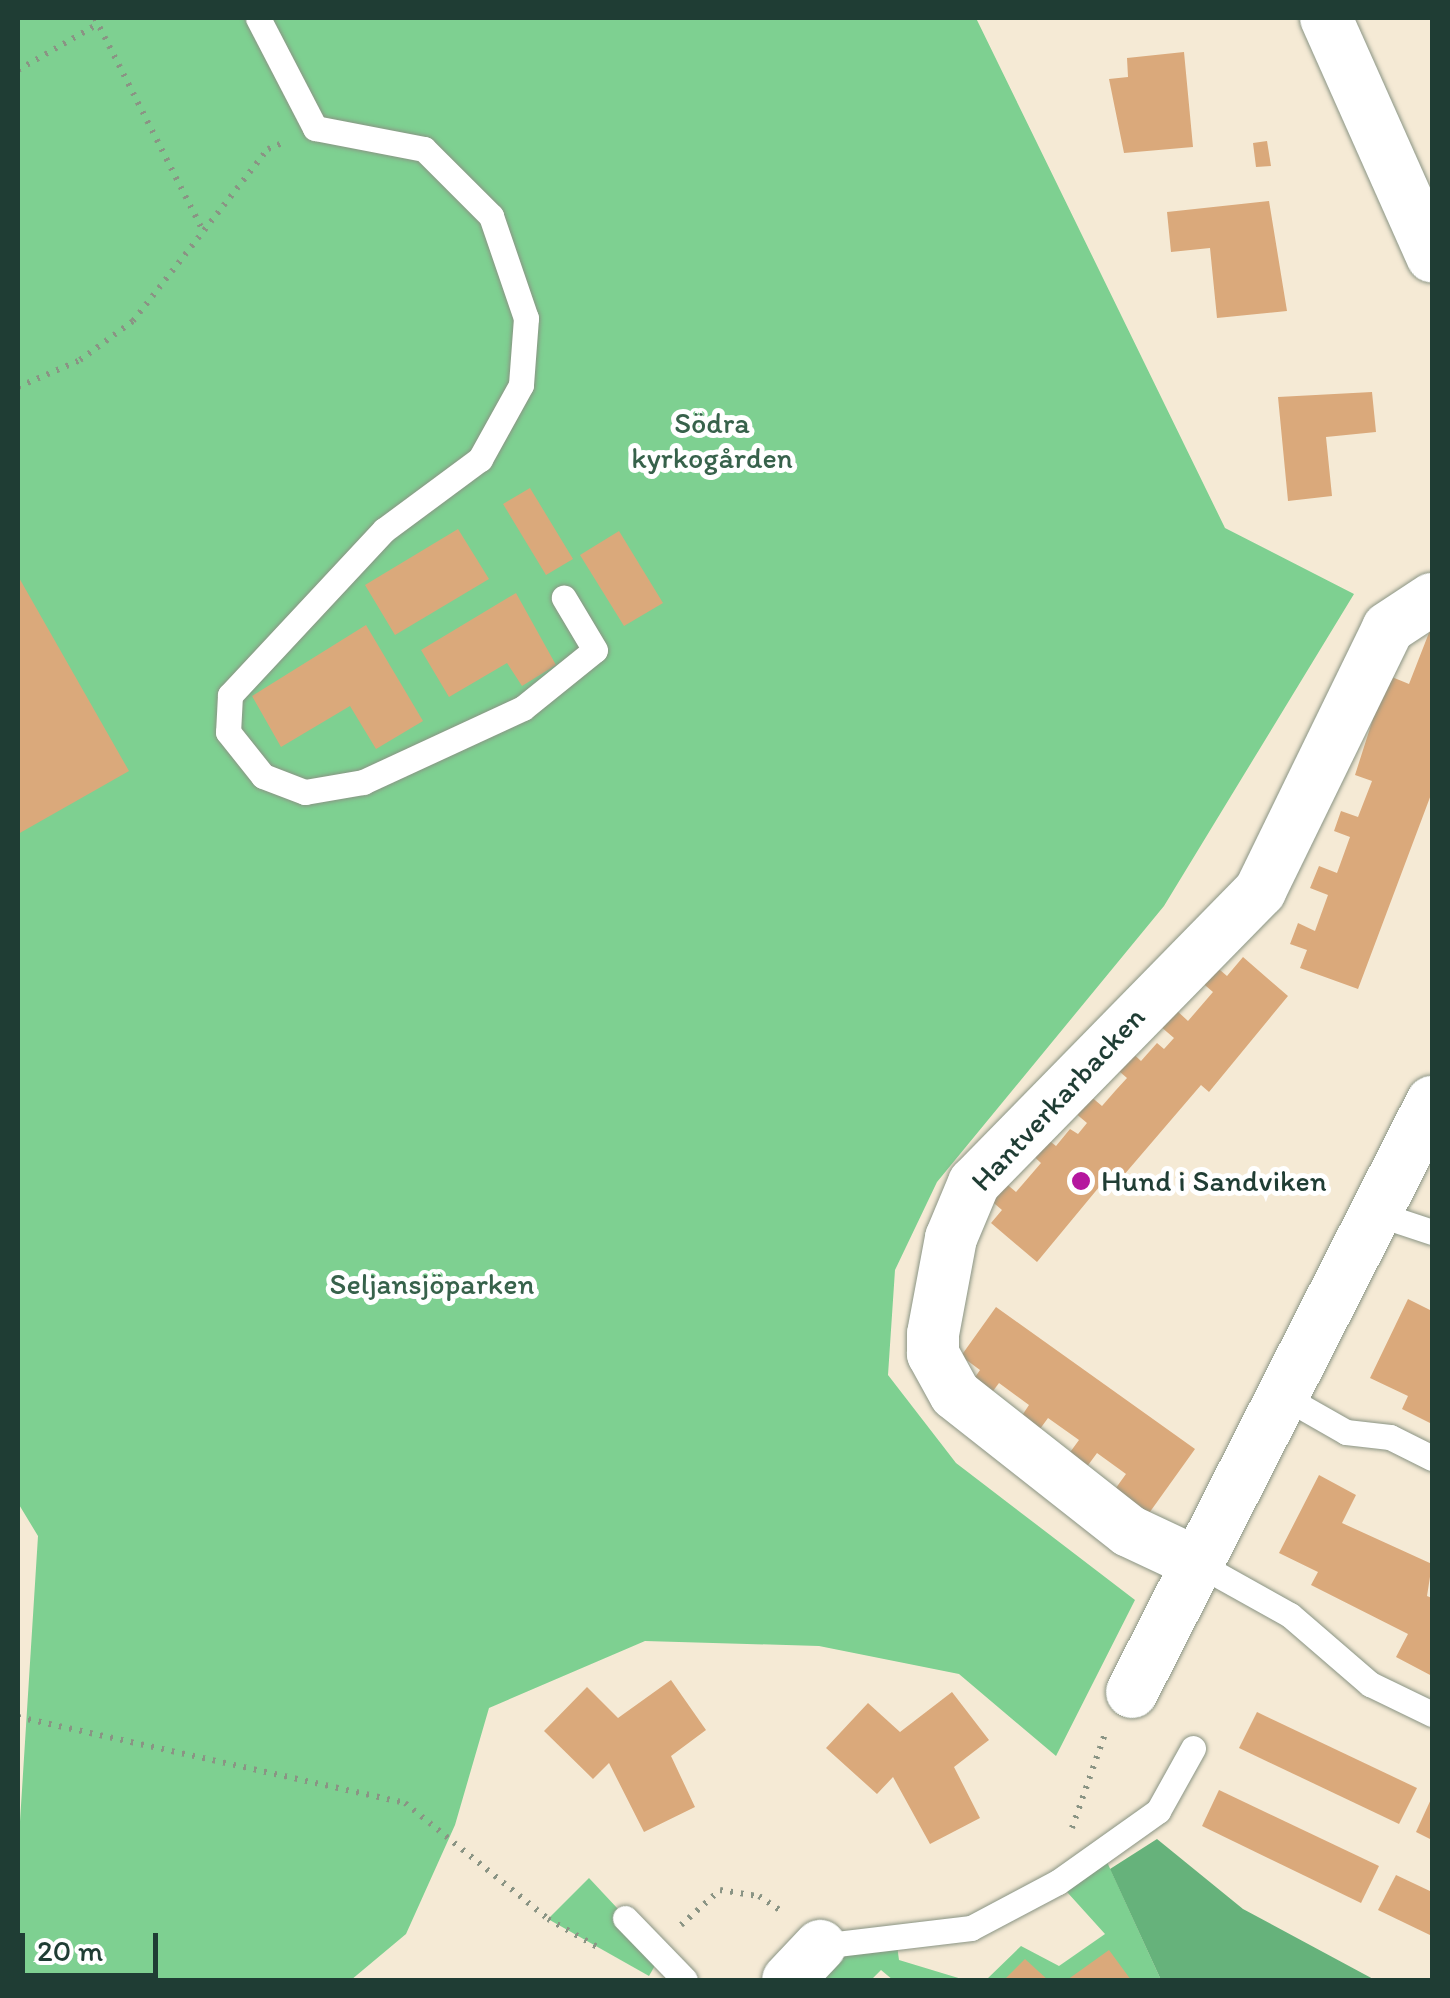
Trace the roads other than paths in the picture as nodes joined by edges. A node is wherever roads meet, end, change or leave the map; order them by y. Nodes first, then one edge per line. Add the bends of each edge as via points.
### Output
1 (258, 18) edge
2 (1338, 19) edge
3 (1432, 256) edge
4 (564, 598) dead end
5 (1432, 599) edge
6 (1432, 1102) edge
7 (1375, 1213) junction
8 (1432, 1232) edge
9 (1282, 1395) junction
10 (1432, 1458) edge
11 (1195, 1562) junction
12 (1132, 1692) road end
13 (1432, 1714) edge
14 (1193, 1748) dead end
15 (625, 1918) dead end
16 (798, 1971) edge
17 (685, 1980) edge

1 - 4 lane via 315,128 424,149 491,216 526,318 522,385 480,459 384,530 230,695 228,732 263,776 305,792 364,782 523,708 595,650
2 - 3 street
5 - 11 street, Hantverkarbacken via 1388,628 1260,891 974,1183 951,1238 932,1334 933,1354 954,1394 1129,1531
6 - 7 street
7 - 8 lane
7 - 9 street
9 - 10 lane via 1346,1432 1390,1437
9 - 11 street
11 - 12 street
11 - 13 lane via 1290,1614 1370,1684
14 - 16 lane via 1158,1812 1058,1882 971,1928
15 - 17 lane

